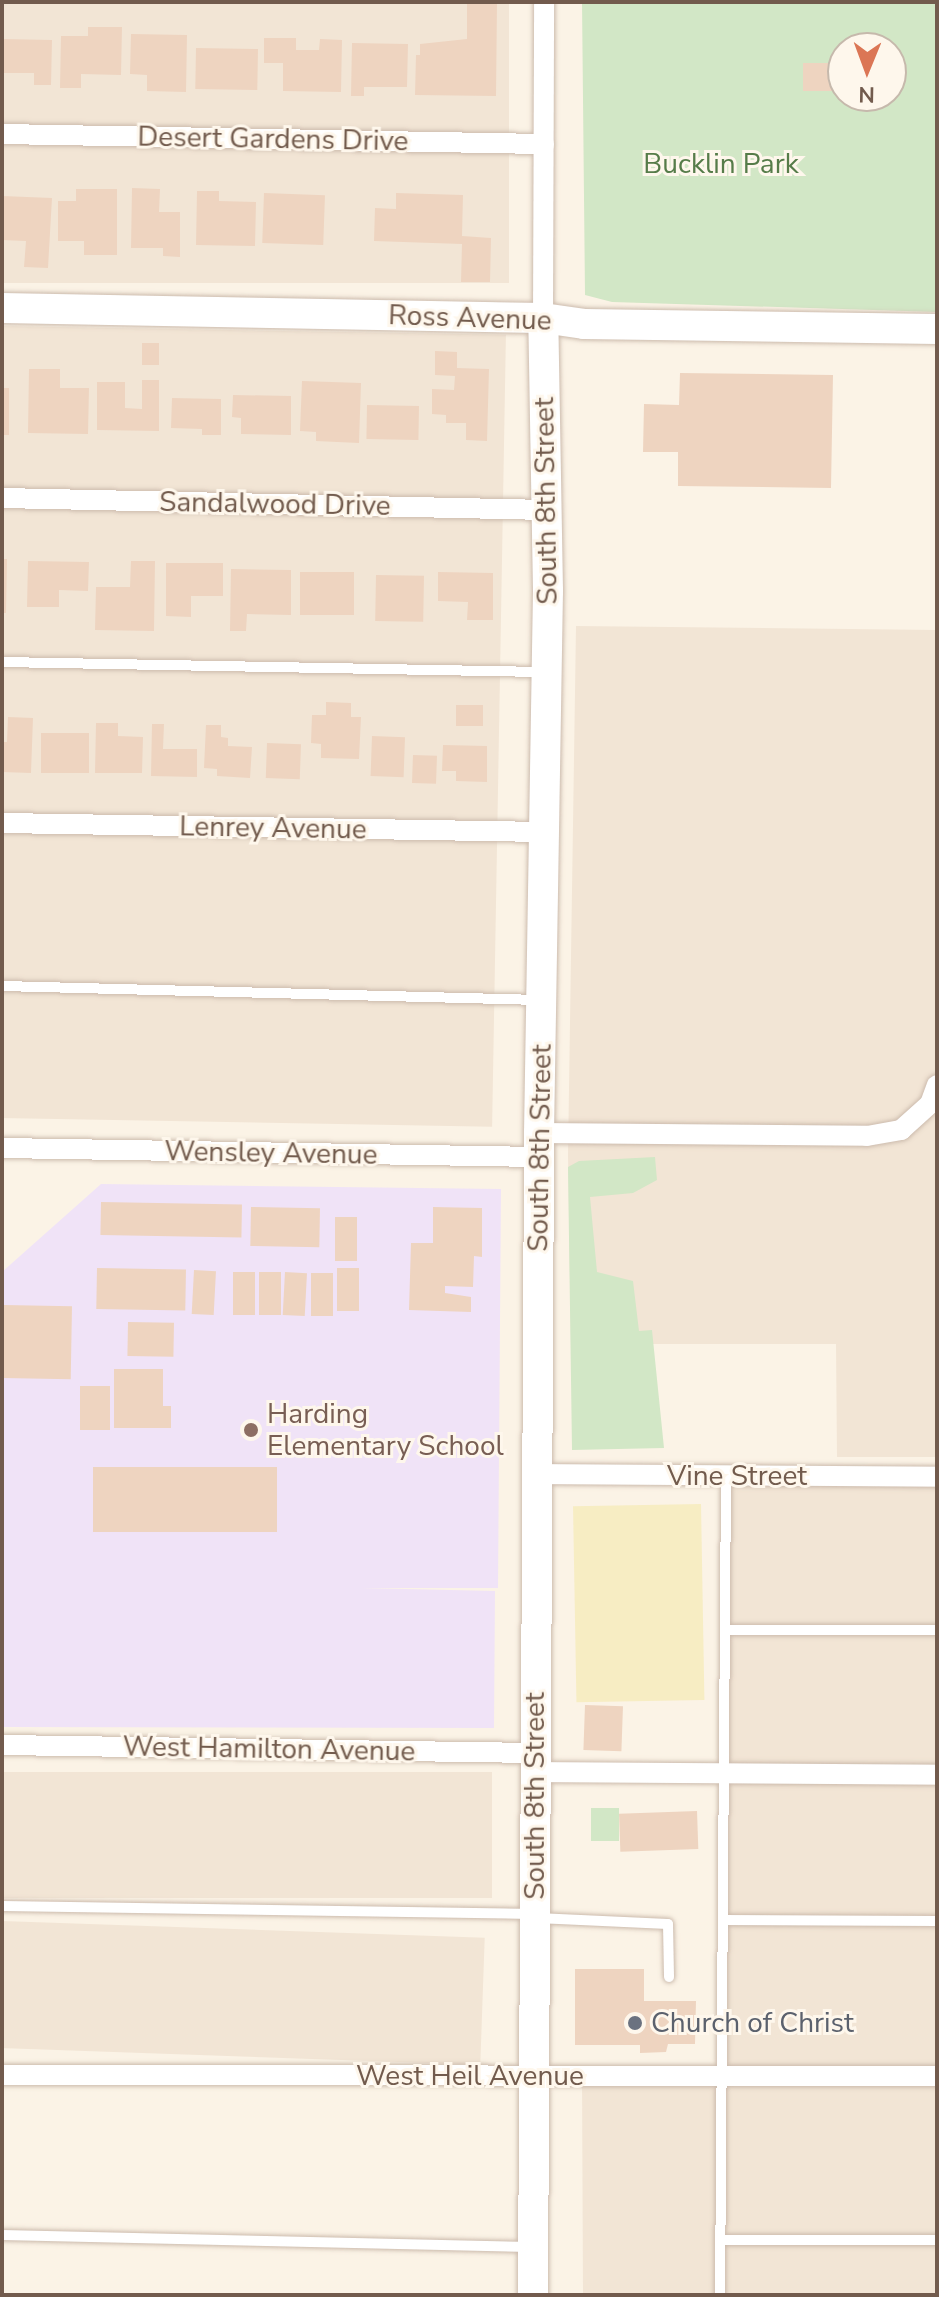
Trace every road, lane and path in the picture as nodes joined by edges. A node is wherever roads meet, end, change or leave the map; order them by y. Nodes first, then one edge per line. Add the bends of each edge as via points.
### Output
1 (544, 2) edge
2 (2, 134) edge
3 (544, 144) junction
4 (2, 308) edge
5 (543, 318) junction
6 (937, 329) edge
7 (2, 498) edge
8 (548, 510) junction
9 (2, 662) edge
10 (546, 672) junction
11 (2, 823) edge
12 (544, 832) junction
13 (2, 986) edge
14 (541, 1000) junction
15 (937, 1085) edge
16 (539, 1145) junction
17 (2, 1148) edge
18 (537, 1474) junction
19 (726, 1476) junction
20 (937, 1477) edge
21 (725, 1630) junction
22 (937, 1630) edge
23 (2, 1745) edge
24 (536, 1763) junction
25 (724, 1774) junction
26 (937, 1775) edge
27 (2, 1906) edge
28 (535, 1916) junction
29 (723, 1920) junction
30 (937, 1921) edge
31 (669, 1977) dead end
32 (720, 2074) junction
33 (2, 2075) edge
34 (534, 2076) junction
35 (937, 2076) edge
36 (2, 2235) edge
37 (720, 2240) junction
38 (937, 2240) edge
39 (533, 2247) junction
40 (533, 2295) edge
41 (720, 2295) edge

1 - 3 street, South 8th Street
2 - 3 street, Desert Gardens Drive
3 - 5 street, South 8th Street
4 - 5 street, Ross Avenue
5 - 6 street, Ross Avenue via 584,324
5 - 8 street, South 8th Street
7 - 8 street, Sandalwood Drive
8 - 10 street, South 8th Street
9 - 10 lane
10 - 12 street, South 8th Street
11 - 12 street, Lenrey Avenue
12 - 14 street, South 8th Street
13 - 14 lane
14 - 16 street, South 8th Street
15 - 16 street, Wensley Avenue via 930,1104 901,1130 867,1136
16 - 17 street, Wensley Avenue
16 - 18 street, South 8th Street
18 - 19 street, Vine Street
18 - 24 street, South 8th Street
19 - 20 street, Vine Street
19 - 21 lane
21 - 22 lane
21 - 25 lane
23 - 24 street, West Hamilton Avenue
24 - 25 street, West Hamilton Avenue
24 - 28 street, South 8th Street
25 - 26 street, West Hamilton Avenue
25 - 29 lane
27 - 28 lane
28 - 31 lane via 668,1924
28 - 34 street, South 8th Street
29 - 30 lane
29 - 32 lane
32 - 34 street, West Heil Avenue
32 - 35 street, West Heil Avenue
32 - 37 lane
33 - 34 street, West Heil Avenue
34 - 39 street, South 8th Street
36 - 39 lane
37 - 38 lane
37 - 41 lane
39 - 40 street, South 8th Street

